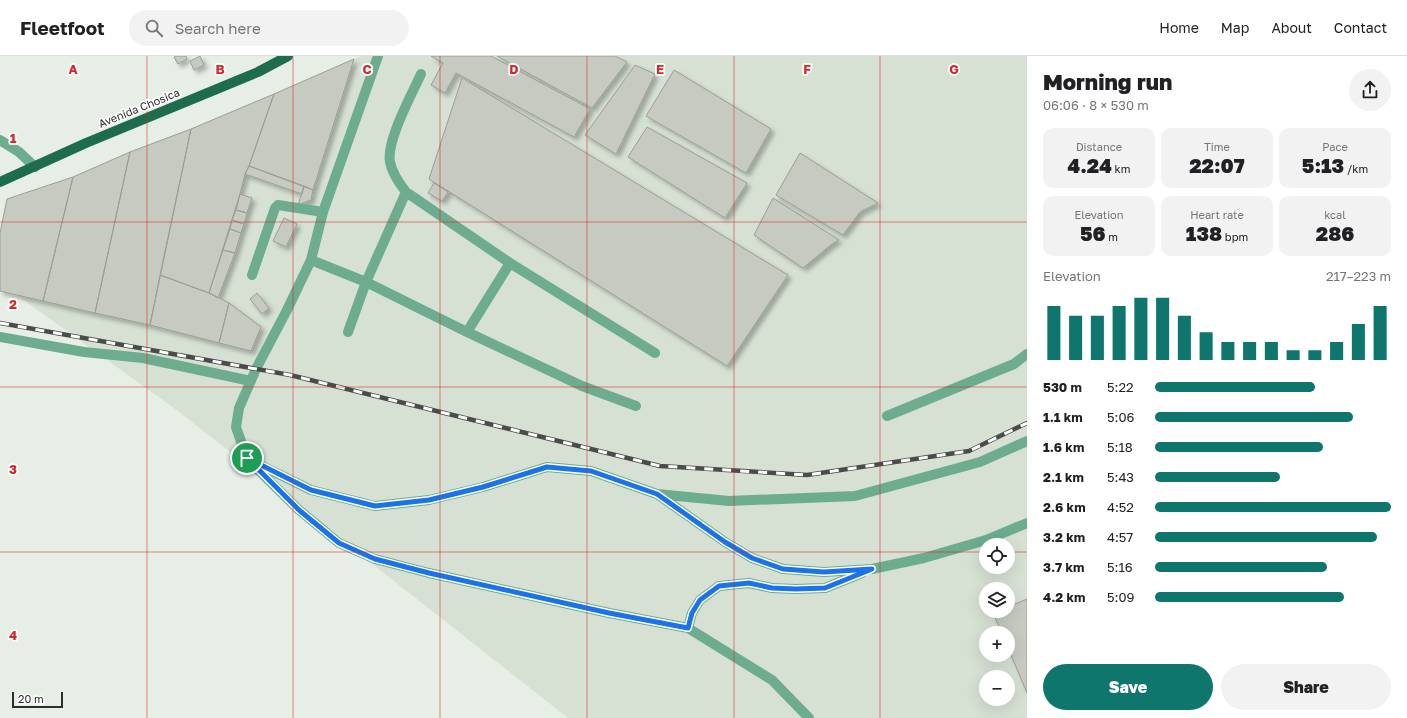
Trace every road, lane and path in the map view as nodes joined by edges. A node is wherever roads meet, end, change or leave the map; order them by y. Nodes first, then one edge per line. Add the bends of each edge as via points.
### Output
1 (288, 56) edge
2 (378, 56) edge
3 (421, 74) dead end
4 (0, 140) edge
5 (35, 167) junction
6 (0, 182) edge
7 (406, 192) junction
8 (324, 212) junction
9 (310, 260) junction
10 (510, 263) junction
11 (252, 275) dead end
12 (366, 282) junction
13 (348, 332) dead end
14 (467, 332) junction
15 (0, 337) edge
16 (655, 353) dead end
17 (1027, 354) edge
18 (251, 381) junction
19 (636, 406) dead end
20 (887, 416) dead end
21 (1027, 440) edge
22 (247, 458) junction
23 (657, 494) junction
24 (1027, 523) edge
25 (872, 569) junction
26 (688, 628) junction
27 (809, 718) edge

1 - 5 main road, Avenida Chosica via 258,72 86,143
2 - 8 street
3 - 7 street via 394,134 390,149 390,161 396,177
4 - 5 street via 19,152
5 - 6 main road, Avenida Chosica
7 - 10 street
7 - 12 street
8 - 9 street
8 - 11 street via 278,205
9 - 12 street
9 - 18 street
10 - 14 street
10 - 16 street
12 - 13 street
12 - 14 street
14 - 19 street via 582,386
15 - 18 street via 84,352 143,358
17 - 20 street via 1014,364
18 - 22 street via 240,408 236,427
21 - 23 street via 980,462 855,496 729,501
22 - 23 street via 311,490 375,506 429,500 483,487 547,467 591,471
22 - 26 street via 299,510 339,543 375,559 609,613
23 - 25 street via 725,542 752,558 783,569 824,572
24 - 25 street via 986,540 924,558
25 - 26 street via 825,588 772,588 749,583 719,586 700,600 692,613
26 - 27 street via 772,680

